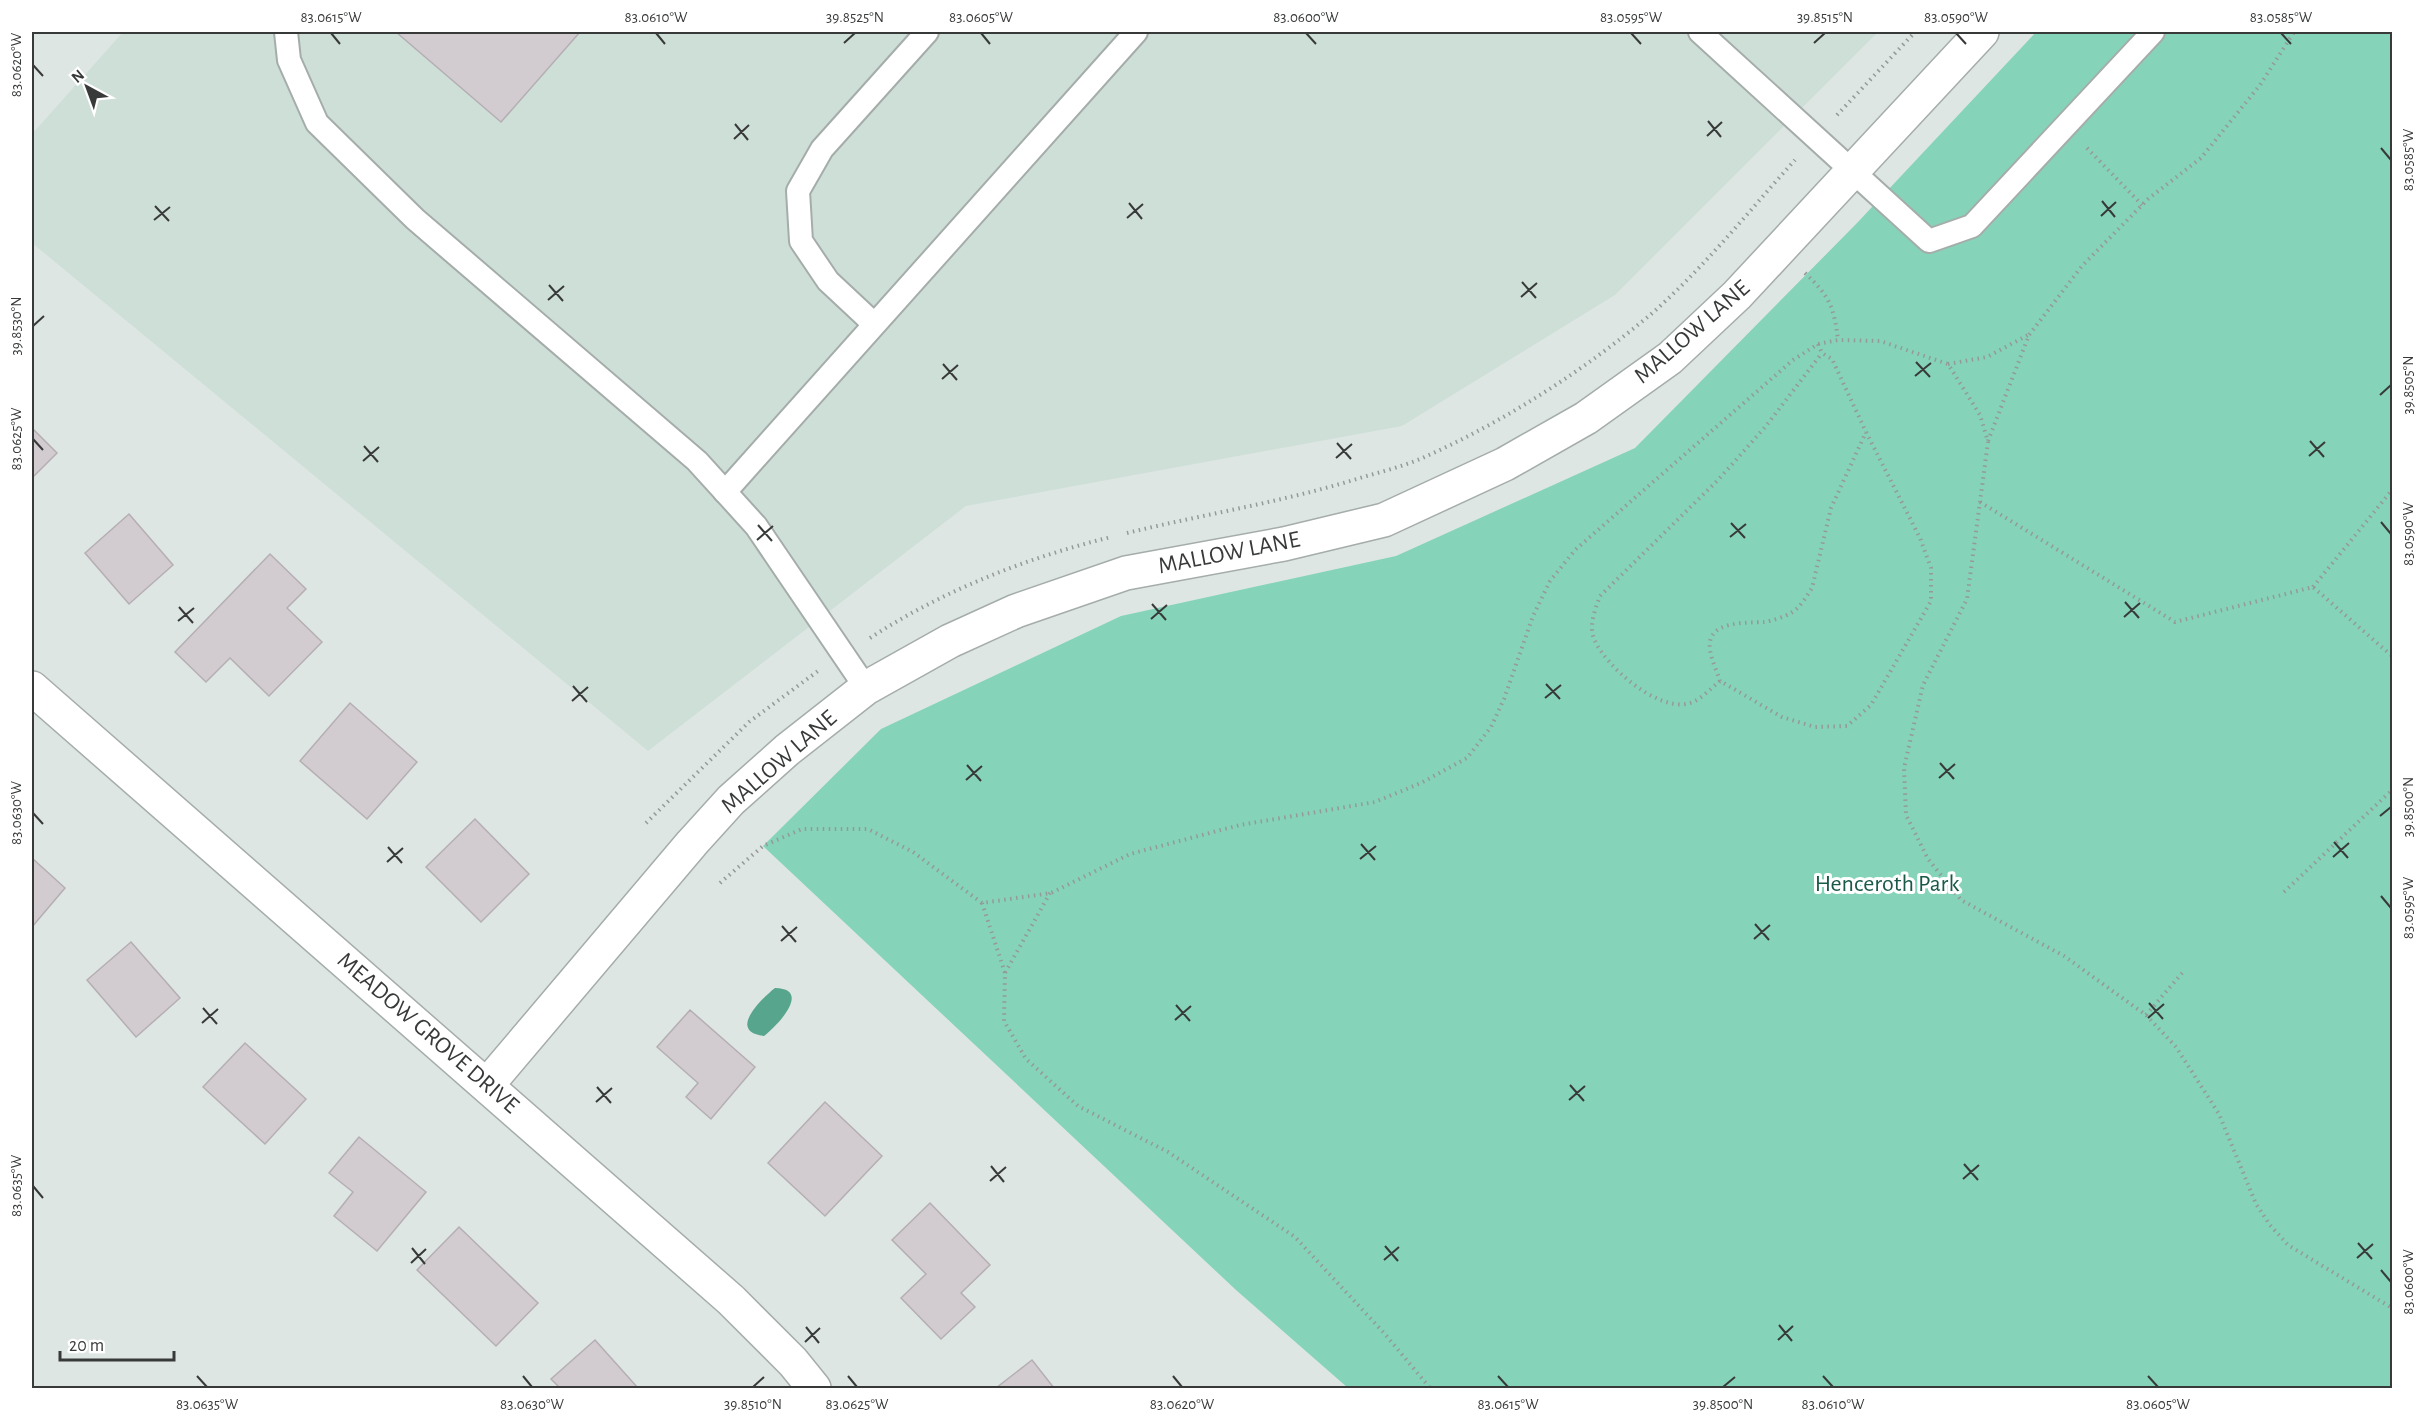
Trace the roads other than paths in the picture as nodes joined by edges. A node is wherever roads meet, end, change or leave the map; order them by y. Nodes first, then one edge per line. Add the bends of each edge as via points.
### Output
1 (286, 32) edge
2 (927, 32) edge
3 (1136, 32) edge
4 (1700, 32) edge
5 (1982, 32) edge
6 (2153, 32) edge
7 (1852, 171) junction
8 (874, 324) junction
9 (725, 492) junction
10 (32, 688) edge
11 (866, 688) junction
12 (488, 1084) junction
13 (814, 1389) edge

1 - 9 lane via 289,60 317,123 415,219 697,461
2 - 8 lane via 822,149 798,191 801,241 828,281
3 - 8 lane
4 - 7 lane
5 - 7 street, MALLOW LANE
6 - 7 lane via 1972,226 1929,242
7 - 11 street, MALLOW LANE via 1737,295 1670,358 1586,418 1505,464 1384,519 1284,544 1126,573 1016,611 950,641
8 - 9 lane
9 - 11 lane via 756,526
10 - 12 street, MEADOW GROVE DRIVE
11 - 12 street, MALLOW LANE via 731,800
12 - 13 street, MEADOW GROVE DRIVE via 731,1300 793,1362

